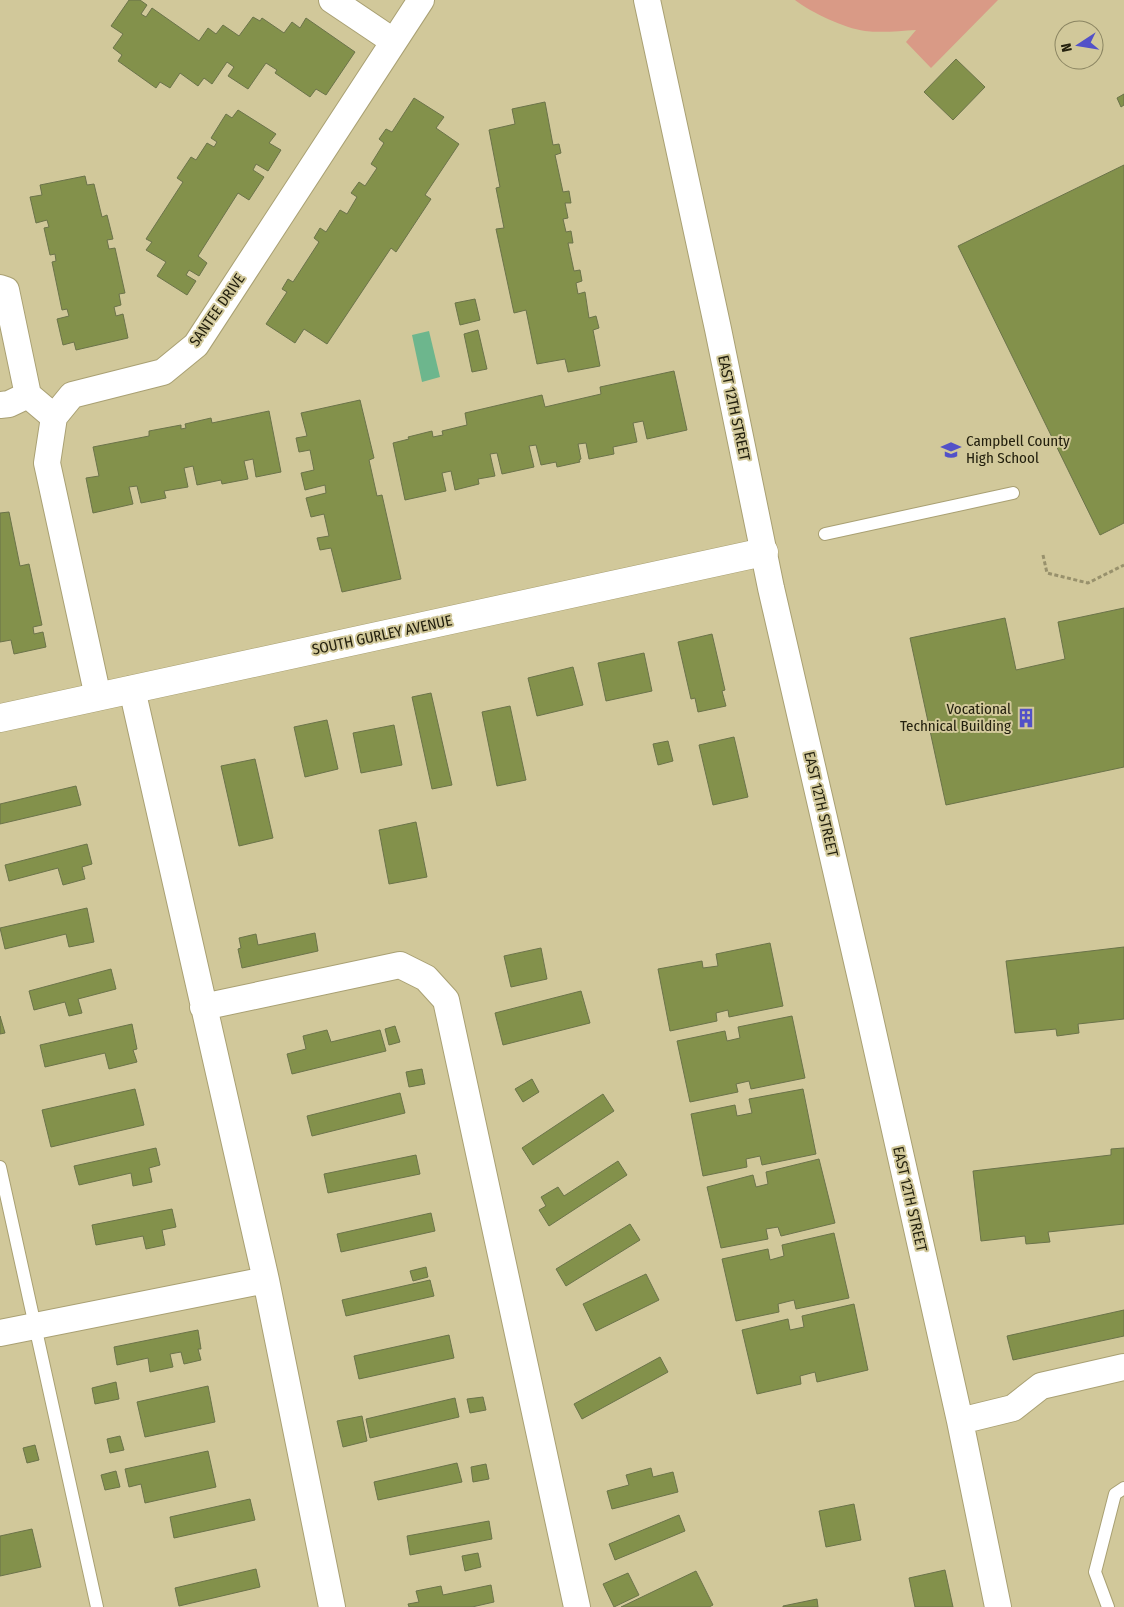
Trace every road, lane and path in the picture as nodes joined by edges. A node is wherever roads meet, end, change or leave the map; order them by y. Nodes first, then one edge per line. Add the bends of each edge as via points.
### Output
1 (332, 0) edge
2 (421, 0) edge
3 (647, 0) edge
4 (393, 41) junction
5 (0, 288) edge
6 (28, 395) junction
7 (0, 405) edge
8 (54, 417) junction
9 (1014, 493) dead end
10 (825, 534) dead end
11 (764, 552) junction
12 (1043, 555) dead end
13 (1124, 566) edge
14 (132, 689) junction
15 (98, 697) junction
16 (0, 718) edge
17 (203, 1007) junction
18 (0, 1166) edge
19 (266, 1280) junction
20 (36, 1326) junction
21 (0, 1333) edge
22 (1124, 1367) edge
23 (960, 1421) junction
24 (1124, 1488) edge
25 (97, 1607) edge
26 (332, 1607) edge
27 (577, 1607) edge
28 (998, 1607) edge
29 (1108, 1607) edge

1 - 4 street
2 - 4 street, SANTEE DRIVE
3 - 11 street, EAST 12TH STREET
4 - 8 street, SANTEE DRIVE via 196,345 163,372 72,395
5 - 6 street via 6,290
6 - 7 street
6 - 8 street
8 - 15 street, SANTEE DRIVE via 46,463
9 - 10 lane
11 - 14 street, SOUTH GURLEY AVENUE
11 - 23 street, EAST 12TH STREET
12 - 13 path via 1047,573 1088,583
14 - 15 street, SOUTH GURLEY AVENUE
14 - 17 street
15 - 16 street, SOUTH GURLEY AVENUE
17 - 19 street
17 - 27 street via 400,965 426,978 446,1000
18 - 20 lane
19 - 20 street
19 - 26 street
20 - 21 street
20 - 25 lane
22 - 23 street via 1041,1386 1012,1408
23 - 28 street, EAST 12TH STREET
24 - 29 lane via 1115,1494 1095,1572

